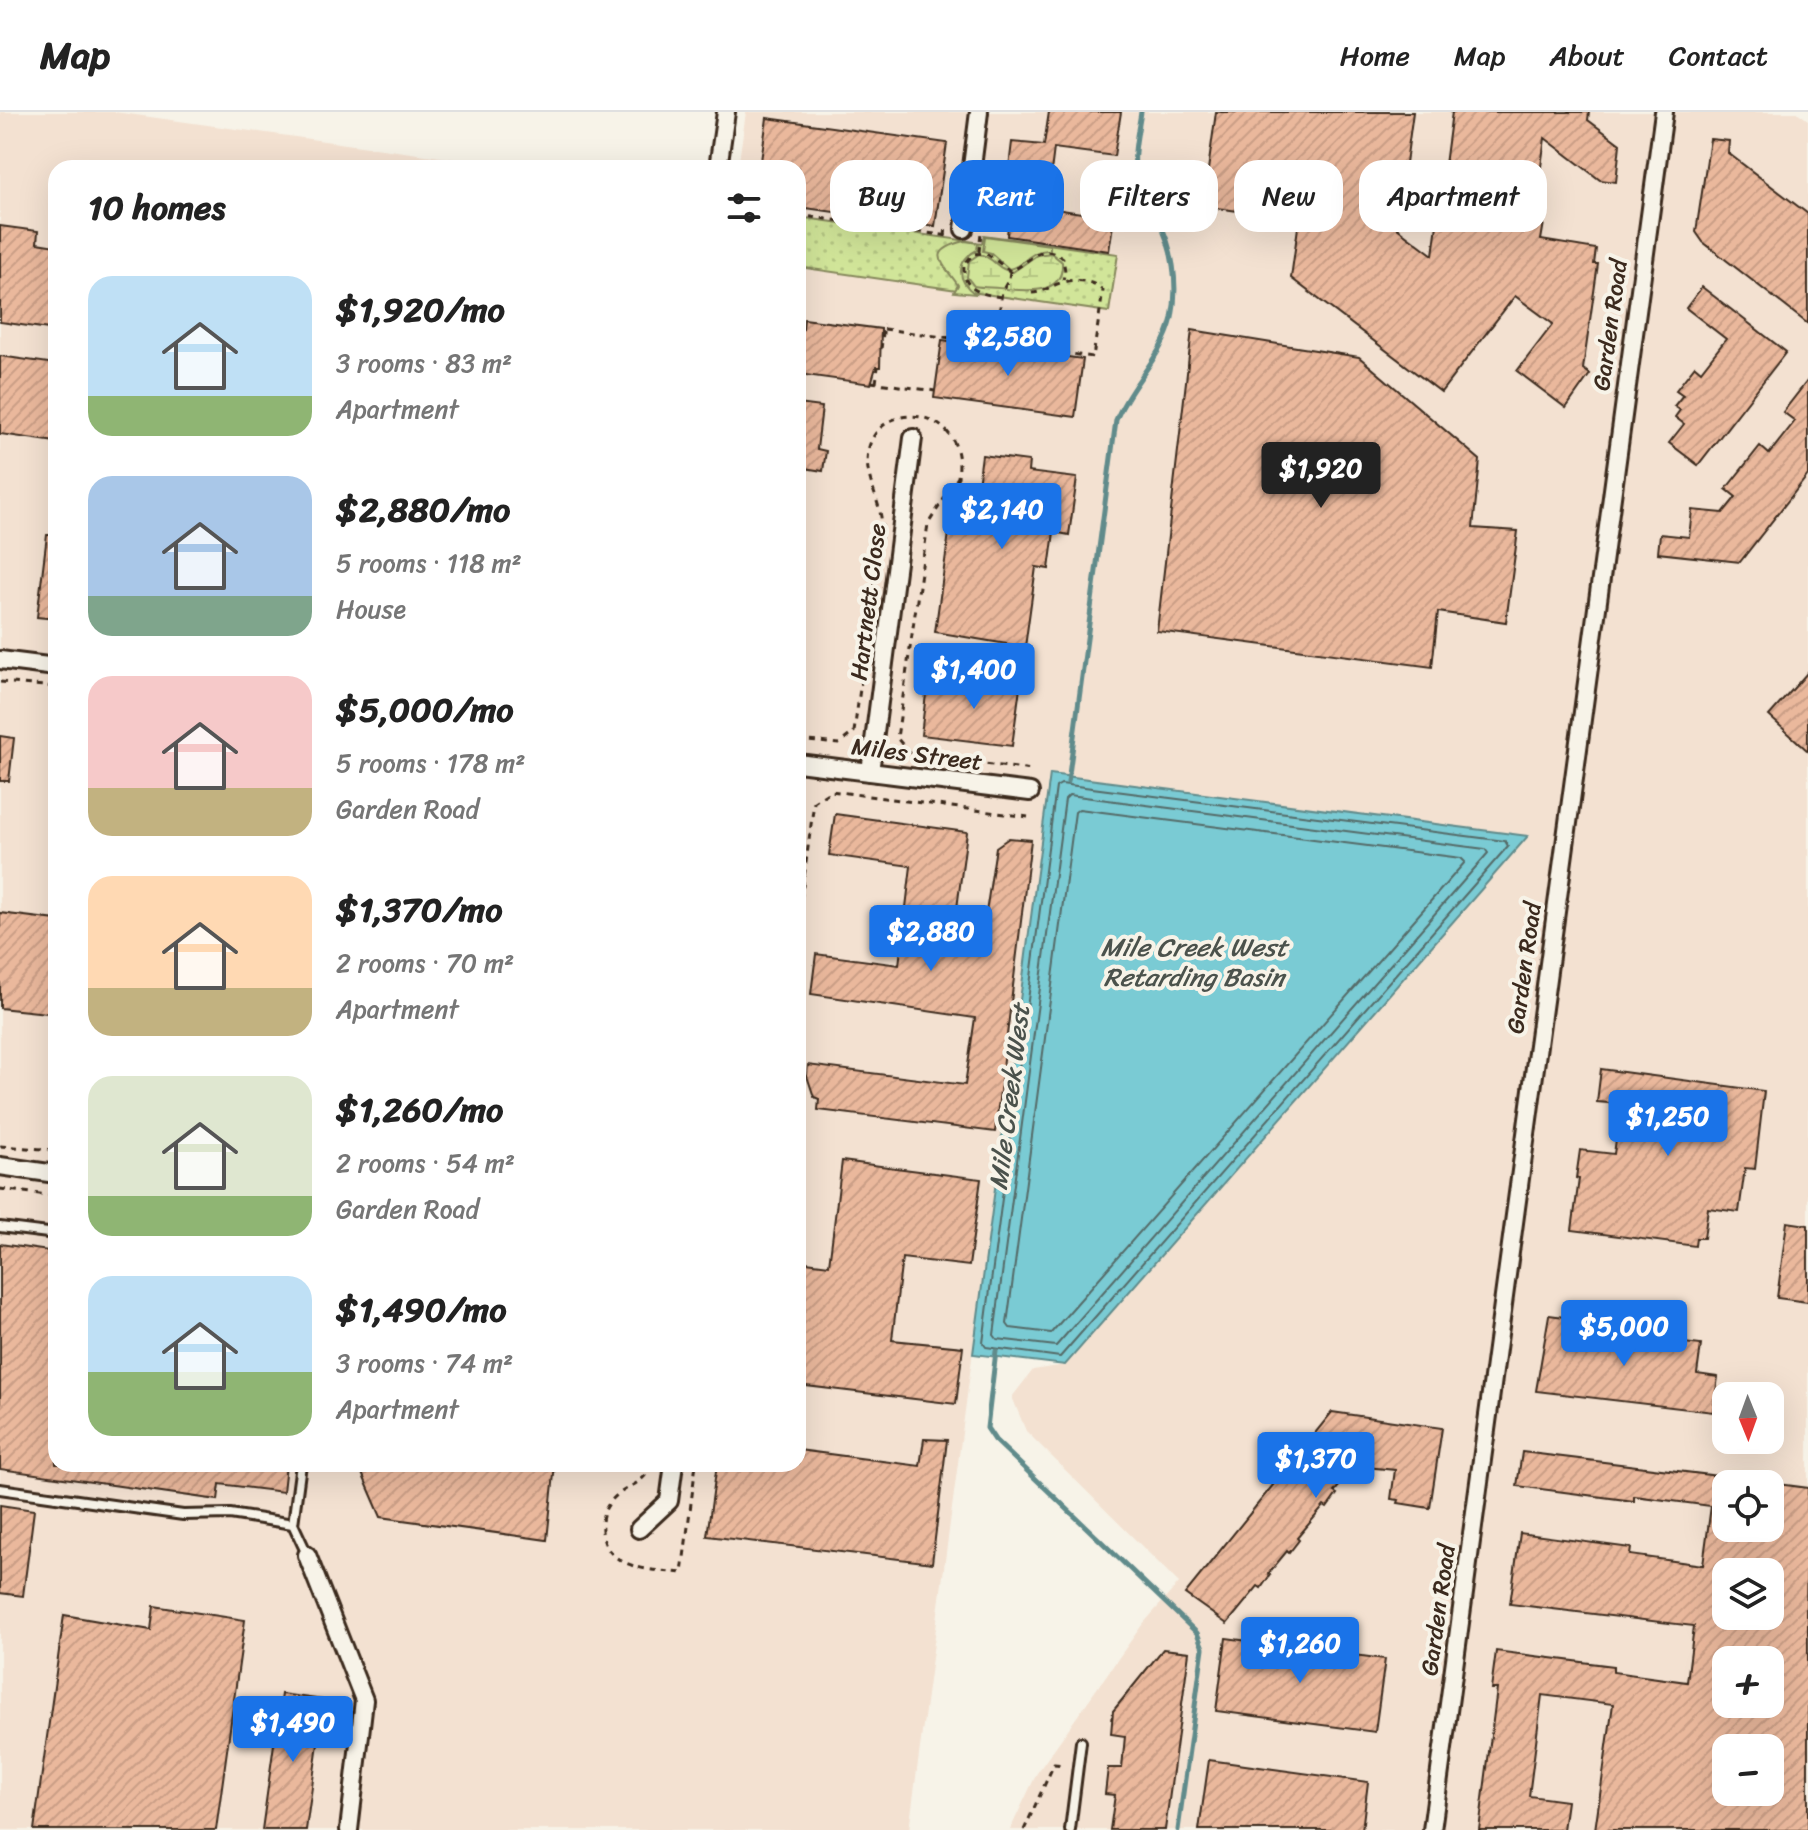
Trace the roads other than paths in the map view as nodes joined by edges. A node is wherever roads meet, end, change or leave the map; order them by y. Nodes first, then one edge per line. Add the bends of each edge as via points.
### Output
1 (726, 112) edge
2 (979, 112) edge
3 (1664, 112) edge
4 (719, 160) edge
5 (963, 235) road end
6 (913, 438) dead end
7 (0, 660) edge
8 (48, 666) edge
9 (806, 764) edge
10 (870, 772) junction
11 (1030, 792) dead end
12 (0, 1166) edge
13 (48, 1173) edge
14 (0, 1227) edge
15 (48, 1233) edge
16 (300, 1472) edge
17 (673, 1472) edge
18 (0, 1489) edge
19 (293, 1524) junction
20 (639, 1529) dead end
21 (307, 1555) joint
22 (1081, 1742) dead end
23 (349, 1830) edge
24 (1070, 1830) edge
25 (1432, 1830) edge

1 - 4 street
2 - 5 street
3 - 25 street, Garden Road
6 - 10 street, Hartnett Close
7 - 8 street
9 - 10 street, Miles Street
10 - 11 street, Miles Street
12 - 13 street
14 - 15 lane
16 - 19 lane
17 - 20 street via 669,1501
18 - 19 lane via 183,1515 230,1514
19 - 21 lane
21 - 23 street via 364,1700
22 - 24 lane

